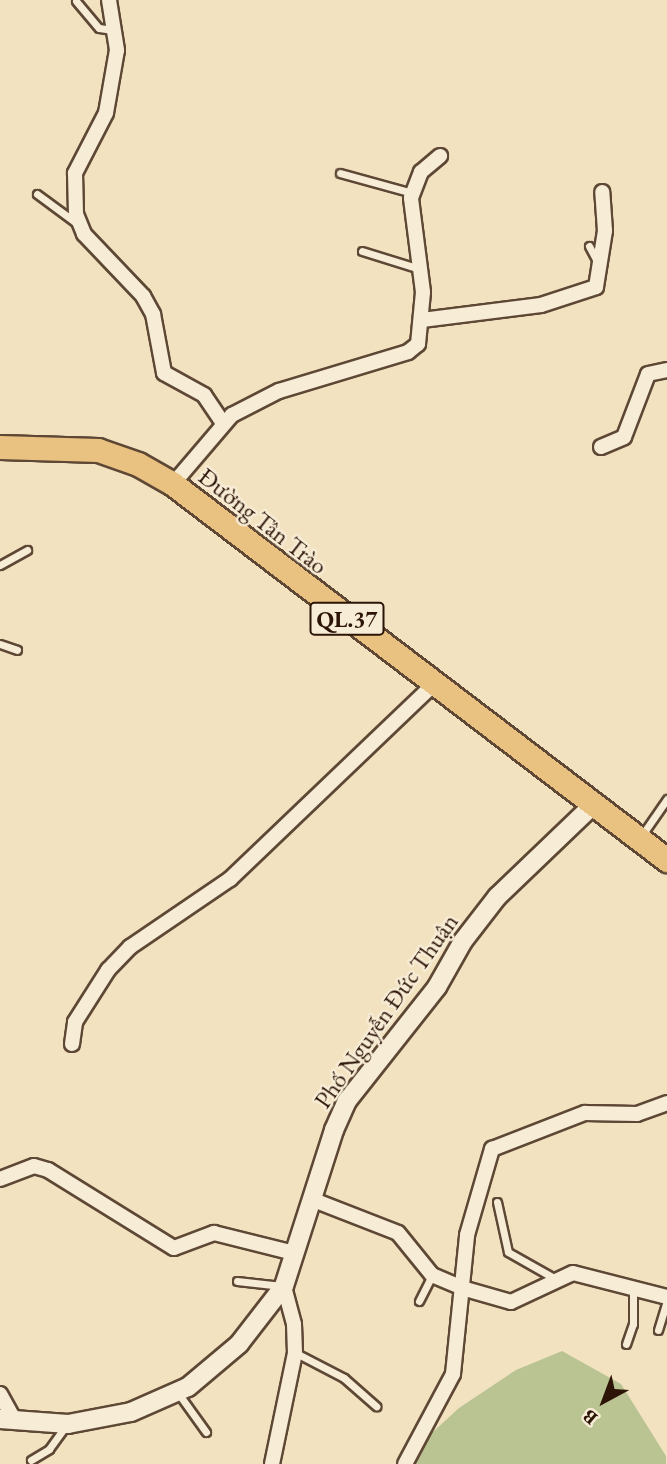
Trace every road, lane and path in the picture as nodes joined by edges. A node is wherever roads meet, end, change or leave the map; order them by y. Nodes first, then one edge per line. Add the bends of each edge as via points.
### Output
1 (109, 0) edge
2 (76, 1) edge
3 (117, 31) junction
4 (440, 156) dead end
5 (340, 173) dead end
6 (602, 191) dead end
7 (412, 193) junction
8 (37, 194) dead end
9 (79, 224) junction
10 (589, 246) dead end
11 (362, 251) dead end
12 (420, 269) junction
13 (601, 270) junction
14 (422, 320) junction
15 (667, 370) edge
16 (222, 422) junction
17 (0, 447) edge
18 (601, 447) dead end
19 (173, 484) junction
20 (27, 550) dead end
21 (0, 565) edge
22 (0, 644) edge
23 (17, 650) dead end
24 (433, 685) junction
25 (667, 799) edge
26 (593, 805) junction
27 (639, 839) junction
28 (667, 860) edge
29 (72, 1044) dead end
30 (667, 1102) edge
31 (0, 1179) edge
32 (311, 1199) junction
33 (497, 1202) dead end
34 (293, 1253) junction
35 (432, 1275) junction
36 (554, 1278) junction
37 (237, 1281) dead end
38 (284, 1286) junction
39 (462, 1288) junction
40 (633, 1292) junction
41 (667, 1299) edge
42 (419, 1301) dead end
43 (658, 1330) dead end
44 (626, 1344) dead end
45 (295, 1353) junction
46 (177, 1393) junction
47 (0, 1394) edge
48 (376, 1406) dead end
49 (7, 1418) edge
50 (68, 1424) junction
51 (206, 1432) dead end
52 (30, 1460) dead end
53 (272, 1464) edge
54 (405, 1464) edge

1 - 3 street
2 - 3 lane via 99,28
3 - 9 street via 106,113 75,173
4 - 7 street via 421,172
5 - 7 lane
6 - 13 street
7 - 12 street via 410,208
8 - 9 lane
9 - 16 street via 153,314 164,373 204,395
10 - 13 lane
11 - 12 lane
12 - 14 street
13 - 14 street via 596,287 570,298
14 - 16 street via 418,344 408,352 279,391
15 - 18 street via 648,374 624,437
16 - 19 street
17 - 19 highway, Đường Tân Trào / QL.37 via 98,450 138,464
19 - 24 highway, Đường Tân Trào / QL.37
20 - 21 lane
22 - 23 lane
24 - 26 highway, Đường Tân Trào / QL.37
24 - 29 street via 229,879 130,947 88,996 75,1022
25 - 27 lane
26 - 27 highway, Đường Tân Trào / QL.37
26 - 32 street, Phố Nguyễn Đức Thuận via 497,897 463,941 437,987 348,1101
27 - 28 highway, Đường Tân Trào / QL.37
30 - 39 street via 637,1114 585,1113 492,1149 467,1235
31 - 34 street via 34,1166 48,1170 174,1248 214,1233
32 - 34 street, Phố Nguyễn Đức Thuận
32 - 35 street via 398,1233
33 - 36 lane via 508,1252
34 - 38 street, Phố Nguyễn Đức Thuận
35 - 39 street
35 - 42 lane
36 - 39 street via 532,1295 511,1301
36 - 40 street via 573,1273
37 - 38 lane
38 - 45 street
38 - 46 street, Phố Nguyễn Đức Thuận via 239,1345
39 - 54 street via 453,1374
40 - 41 street
40 - 44 lane via 633,1324
41 - 43 lane
45 - 48 lane via 344,1378
45 - 53 street
46 - 50 street, Phố Nguyễn Đức Thuận via 131,1412
46 - 51 lane
47 - 49 street
49 - 50 street, Phố Nguyễn Đức Thuận
50 - 52 lane via 49,1449

